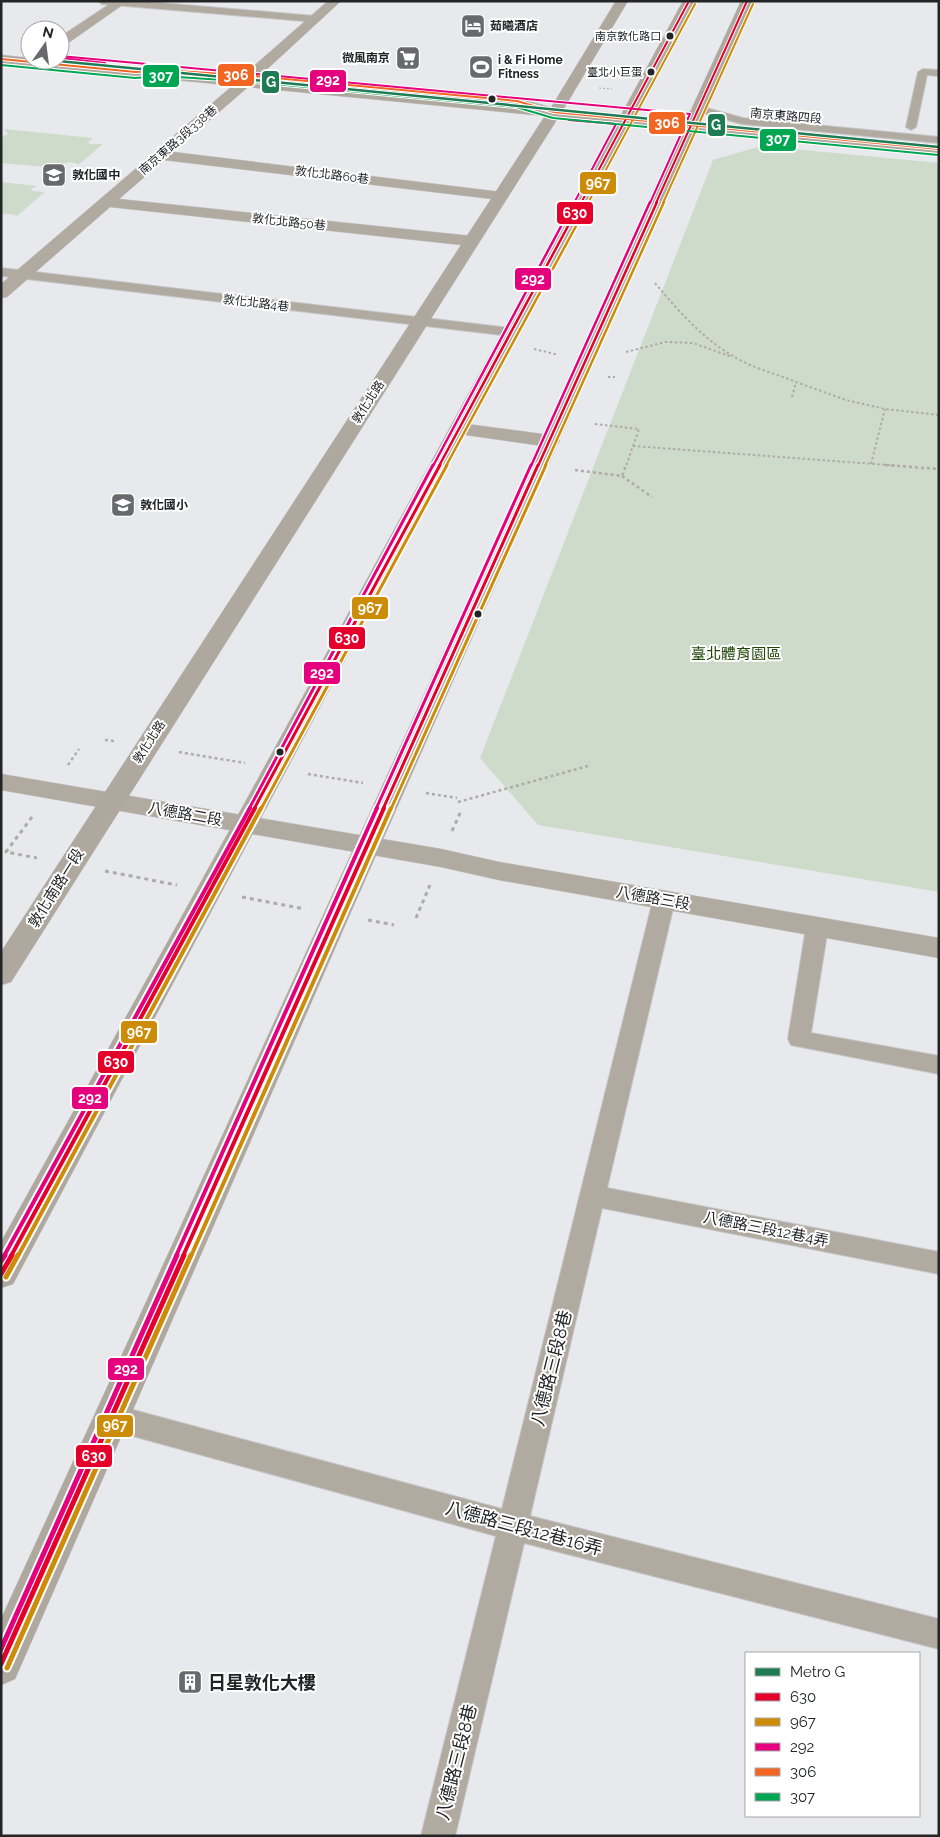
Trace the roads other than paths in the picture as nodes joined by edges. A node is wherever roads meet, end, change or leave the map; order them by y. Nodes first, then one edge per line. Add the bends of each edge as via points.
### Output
1 (102, 1) edge
2 (335, 1) edge
3 (622, 1) edge
4 (689, 1) edge
5 (747, 1) edge
6 (121, 2) edge
7 (316, 19) junction
8 (70, 36) edge
9 (70, 51) edge
10 (1, 59) edge
11 (20, 60) edge
12 (70, 65) edge
13 (259, 69) junction
14 (136, 72) junction
15 (939, 73) edge
16 (242, 84) junction
17 (634, 103) junction
18 (558, 105) junction
19 (699, 109) junction
20 (626, 119) junction
21 (691, 125) junction
22 (911, 127) junction
23 (939, 130) edge
24 (939, 140) edge
25 (939, 149) edge
26 (162, 155) junction
27 (501, 196) junction
28 (107, 202) junction
29 (471, 242) junction
30 (1, 272) edge
31 (23, 274) junction
32 (1, 293) edge
33 (419, 323) junction
34 (511, 332) junction
35 (459, 429) junction
36 (550, 440) junction
37 (1, 782) edge
38 (112, 801) junction
39 (247, 825) junction
40 (368, 846) junction
41 (664, 900) junction
42 (817, 928) junction
43 (939, 948) edge
44 (1, 975) edge
45 (939, 1065) edge
46 (593, 1196) junction
47 (939, 1263) edge
48 (1, 1274) edge
49 (111, 1417) junction
50 (513, 1526) junction
51 (939, 1634) edge
52 (1, 1666) edge
53 (438, 1836) edge

1 - 6 lane
2 - 7 street
3 - 18 main road, 敦化北路
4 - 17 main road
5 - 19 main road
6 - 7 lane
6 - 8 street
7 - 13 street
9 - 13 main road
10 - 11 main road
12 - 14 main road
13 - 18 main road
14 - 16 main road
14 - 18 lane via 162,70 245,76
15 - 22 lane via 922,72
16 - 18 main road
16 - 26 street, 南京東路3段338巷
17 - 18 main road, 南京東路四段
17 - 19 main road, 南京東路四段
17 - 20 main road
18 - 20 main road, 南京東路四段
18 - 27 main road, 敦化北路
19 - 21 main road
19 - 22 main road, 南京東路四段
19 - 24 lane via 742,121
20 - 21 main road, 南京東路四段
20 - 34 main road
21 - 25 main road, 南京東路四段
21 - 36 main road
22 - 23 main road, 南京東路四段
26 - 27 street, 敦化北路60巷
26 - 28 street, 南京東路3段338巷
27 - 29 main road, 敦化北路
28 - 29 street, 敦化北路50巷
28 - 31 street, 南京東路3段338巷
29 - 33 main road, 敦化北路
30 - 31 lane, 敦化北路4巷
31 - 32 street, 南京東路3段338巷
31 - 33 lane, 敦化北路4巷
33 - 34 lane, 敦化北路4巷
33 - 38 main road, 敦化北路
34 - 35 main road
35 - 36 street
35 - 39 main road
36 - 40 main road
37 - 38 street, 八德路二段
38 - 39 street, 八德路二段
38 - 44 main road, 敦化南路一段
39 - 40 street, 八德路二段
39 - 48 main road
40 - 41 street, 八德路三段
40 - 49 main road
41 - 42 street, 八德路三段
41 - 46 lane, 八德路三段8巷
42 - 43 street, 八德路三段
42 - 45 lane via 799,1039
46 - 47 lane, 八德路三段12巷4弄
46 - 50 lane, 八德路三段8巷
49 - 50 lane, 八德路三段12巷16弄
49 - 52 main road
50 - 51 lane, 八德路三段12巷16弄
50 - 53 lane, 八德路三段8巷

